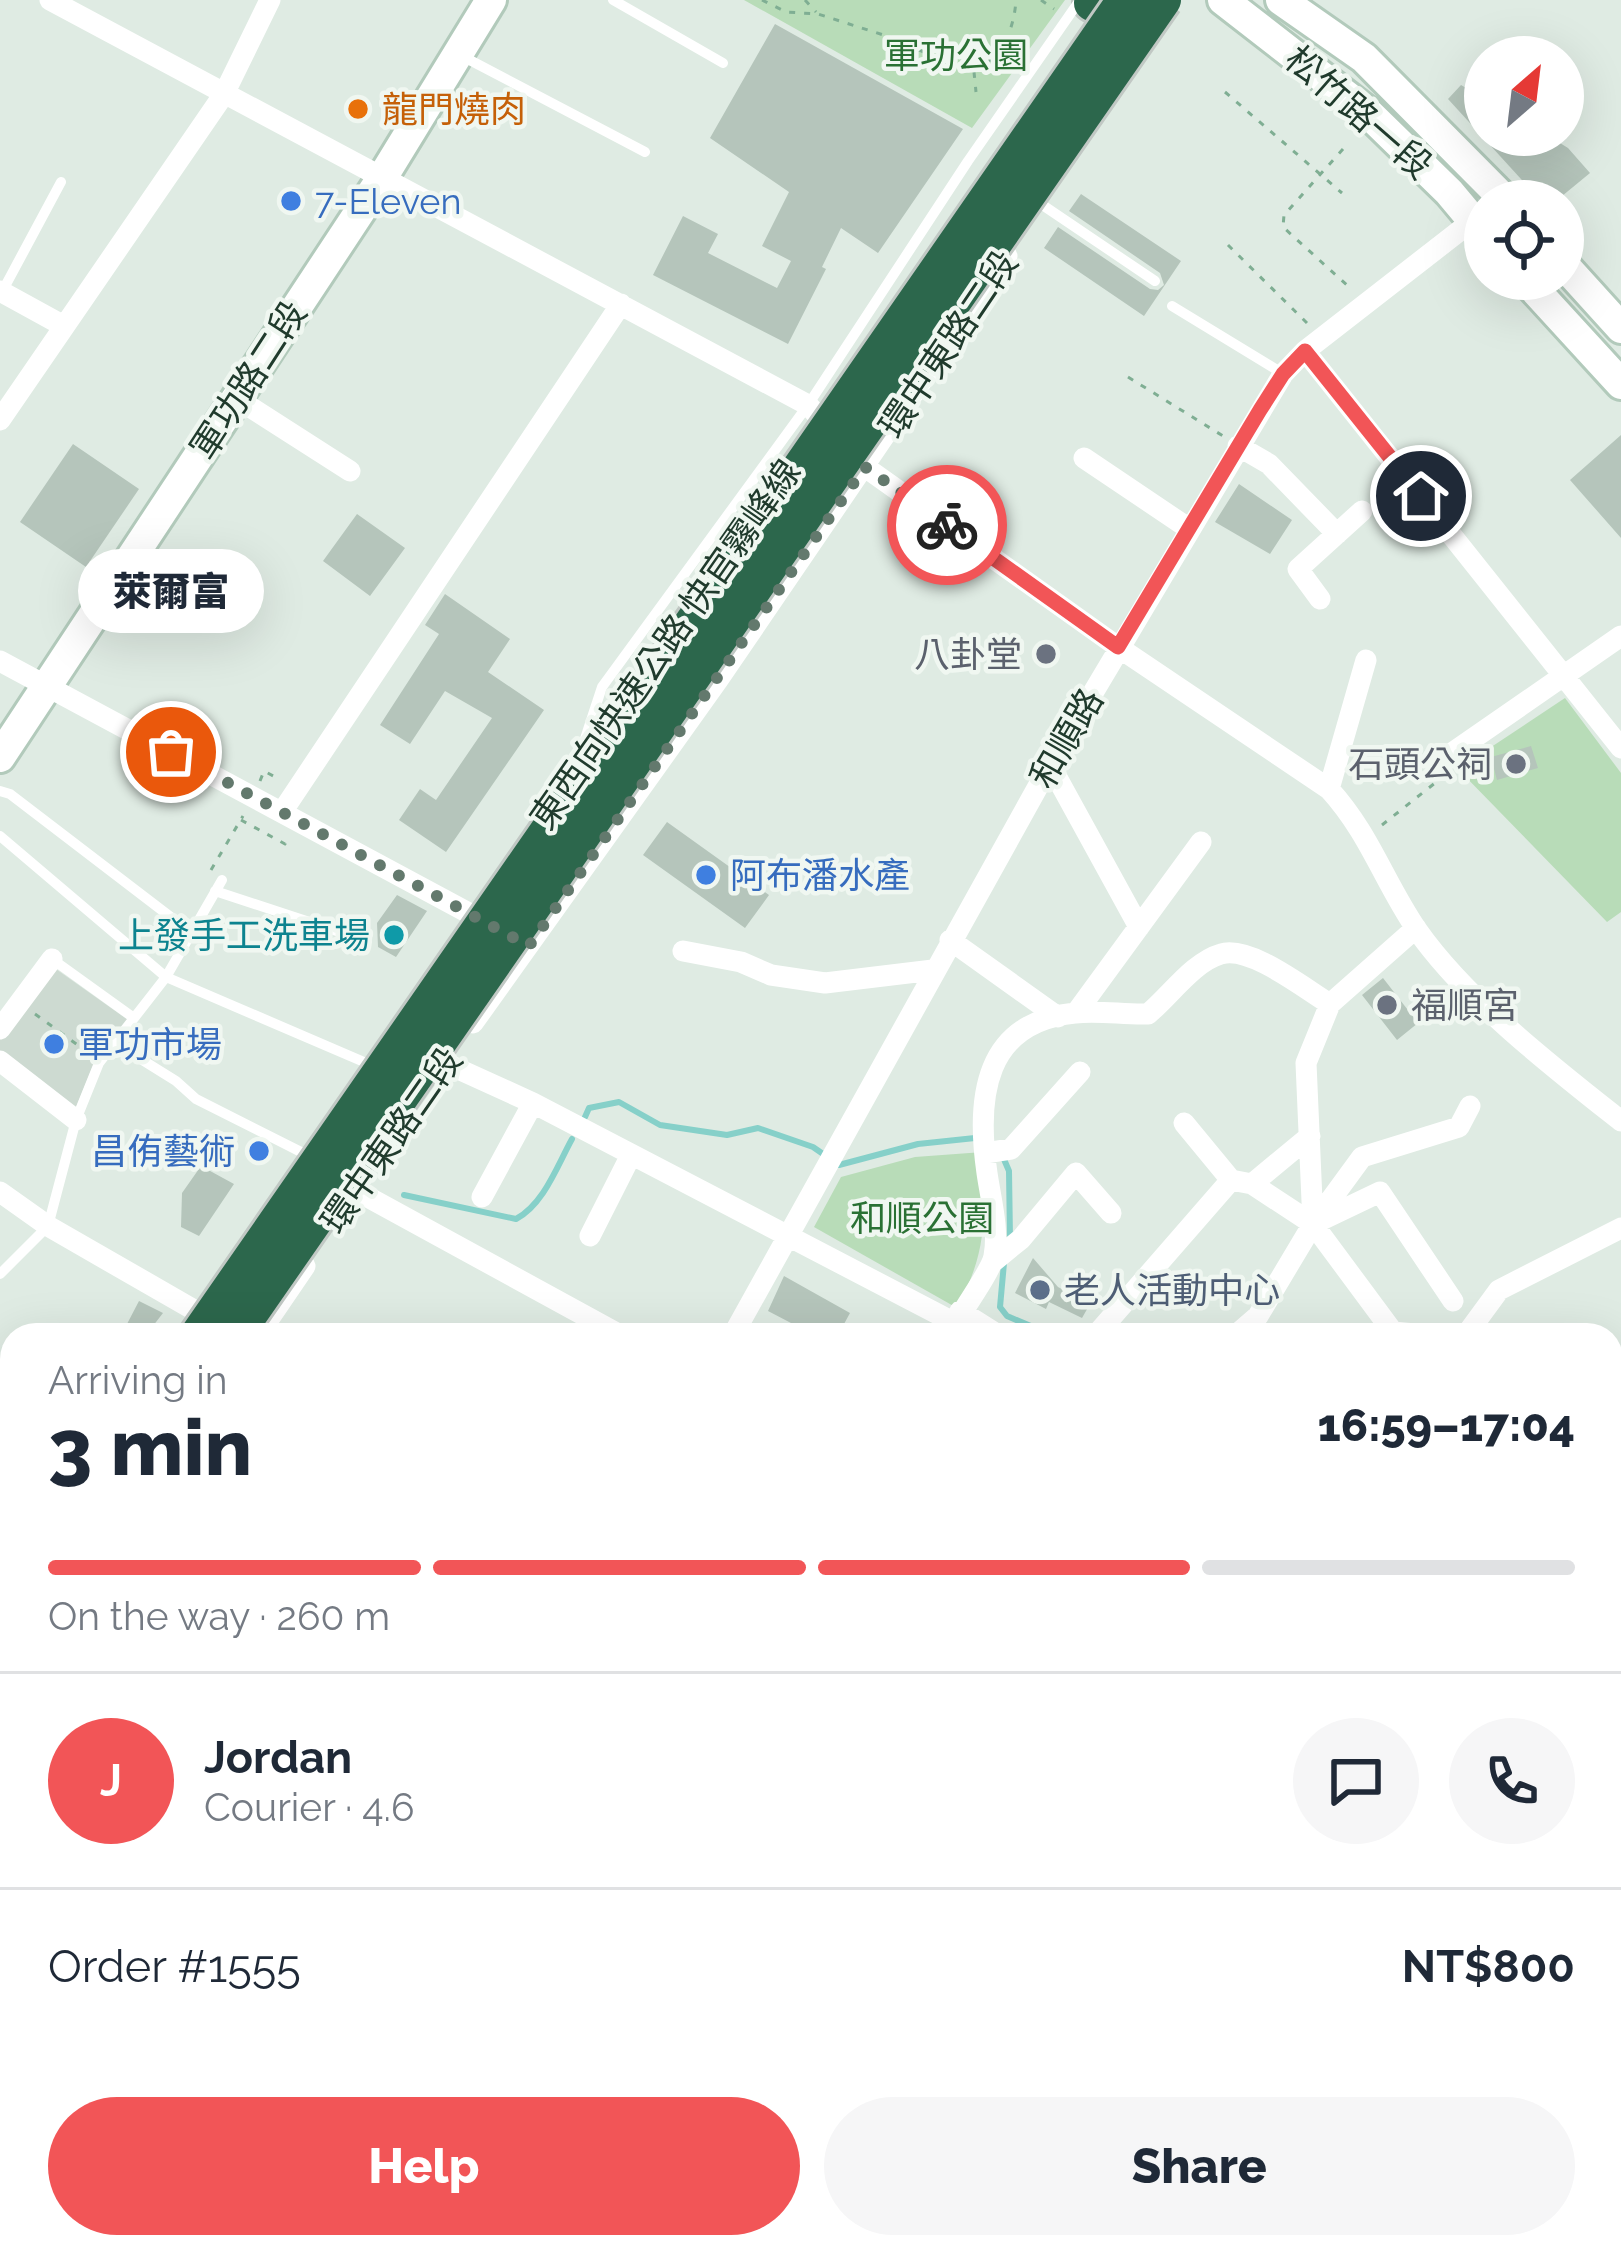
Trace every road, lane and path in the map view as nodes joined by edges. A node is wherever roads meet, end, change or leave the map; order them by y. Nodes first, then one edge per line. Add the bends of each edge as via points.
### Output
1 (50, 0) edge
2 (270, 0) edge
3 (491, 0) edge
4 (613, 0) edge
5 (762, 0) edge
6 (805, 0) edge
7 (1016, 0) edge
8 (1041, 0) edge
9 (1163, 0) edge
10 (1182, 0) edge
11 (1223, 0) edge
12 (1281, 0) edge
13 (1094, 3) edge
14 (818, 14) junction
15 (459, 55) junction
16 (723, 63) dead end
17 (974, 72) junction
18 (976, 92) dead end
19 (1225, 92) dead end
20 (224, 94) junction
21 (1343, 148) dead end
22 (645, 152) dead end
23 (1320, 174) junction
24 (382, 178) junction
25 (1465, 180) edge
26 (62, 182) dead end
27 (1342, 193) dead end
28 (1464, 199) edge
29 (1041, 204) junction
30 (1464, 231) edge
31 (1228, 245) dead end
32 (1155, 281) dead end
33 (1584, 287) edge
34 (1354, 291) dead end
35 (1, 292) edge
36 (1544, 300) edge
37 (621, 304) junction
38 (1172, 306) dead end
39 (62, 325) junction
40 (1621, 328) edge
41 (1314, 344) junction
42 (1283, 374) junction
43 (1128, 377) dead end
44 (1621, 384) edge
45 (236, 398) junction
46 (815, 412) junction
47 (0, 420) edge
48 (1238, 446) junction
49 (1084, 458) dead end
50 (865, 467) junction
51 (350, 470) dead end
52 (1362, 511) dead end
53 (1189, 528) junction
54 (1336, 533) junction
55 (1320, 599) dead end
56 (1621, 636) edge
57 (1118, 647) junction
58 (1366, 660) dead end
59 (0, 661) edge
60 (1566, 676) junction
61 (47, 686) junction
62 (1621, 748) edge
63 (0, 757) edge
64 (1050, 765) junction
65 (1444, 768) joint
66 (1329, 789) junction
67 (0, 791) edge
68 (282, 812) junction
69 (0, 836) edge
70 (1366, 837) junction
71 (1201, 842) dead end
72 (475, 916) junction
73 (1139, 926) junction
74 (1416, 928) junction
75 (189, 931) junction
76 (950, 940) junction
77 (367, 941) dead end
78 (529, 946) junction
79 (683, 951) dead end
80 (52, 959) joint
81 (934, 970) junction
82 (166, 977) junction
83 (0, 988) edge
84 (19, 1003) junction
85 (1330, 1004) junction
86 (1067, 1015) junction
87 (134, 1018) junction
88 (0, 1028) edge
89 (115, 1043) junction
90 (0, 1061) edge
91 (99, 1064) junction
92 (445, 1064) junction
93 (371, 1065) junction
94 (1080, 1072) dead end
95 (533, 1103) junction
96 (1470, 1106) dead end
97 (76, 1120) junction
98 (1621, 1121) edge
99 (1184, 1123) dead end
100 (1310, 1136) junction
101 (994, 1152) junction
102 (307, 1155) junction
103 (630, 1157) junction
104 (1241, 1182) junction
105 (355, 1190) junction
106 (0, 1192) edge
107 (482, 1197) dead end
108 (1111, 1213) dead end
109 (1313, 1224) junction
110 (48, 1226) junction
111 (1621, 1228) edge
112 (788, 1234) junction
113 (590, 1236) dead end
114 (998, 1257) junction
115 (0, 1274) edge
116 (1453, 1301) dead end
117 (182, 1323) edge
118 (191, 1323) edge
119 (191, 1323) edge
120 (246, 1323) edge
121 (266, 1323) edge
122 (598, 1323) edge
123 (740, 1323) edge
124 (954, 1323) edge
125 (1108, 1323) edge
126 (1250, 1323) edge
127 (1386, 1323) edge
128 (1475, 1323) edge

1 - 20 street
2 - 20 street
3 - 15 main road, 軍功路二段
4 - 16 lane
5 - 14 path
6 - 14 path
7 - 17 path via 1009,39
8 - 13 path
9 - 120 highway, 東西向快速公路 快官霧峰線, bridge
10 - 29 street, 環中東路二段
11 - 28 main road, 松竹路一段
12 - 25 main road, 松竹路一段 via 1364,58
13 - 46 street, 環中東路二段 via 1058,76
13 - 46 lane, 環中東路二段 via 968,160
13 - 118 highway
14 - 17 path
15 - 22 lane
15 - 24 main road, 軍功路二段
17 - 18 path
19 - 23 path
20 - 24 street
20 - 39 street
21 - 23 path
23 - 27 path
23 - 34 path via 1284,215 1283,227
24 - 37 street
24 - 45 main road, 軍功路二段
26 - 35 lane
29 - 32 lane
29 - 50 street, 環中東路二段
30 - 41 street, 和順路
31 - 41 path
33 - 40 main road
35 - 39 street
36 - 44 main road
37 - 46 street
37 - 68 street
38 - 42 lane
39 - 47 street
41 - 42 street, 和順路
41 - 60 street
42 - 48 street, 和順路
43 - 48 path
45 - 51 street
45 - 61 main road, 軍功路二段
46 - 50 street
46 - 72 street, 環中東路二段
48 - 53 street, 和順路
48 - 54 street via 1269,464
49 - 53 street
50 - 57 street
50 - 78 street, 環中東路二段
52 - 54 street
53 - 57 street, 和順路
54 - 55 street via 1298,568
56 - 60 street
57 - 64 street, 和順路
57 - 66 street
58 - 66 street
59 - 61 street
60 - 62 street
60 - 65 street
61 - 63 main road, 軍功路二段
61 - 68 street
64 - 73 street
64 - 76 street, 和順路
65 - 70 path
66 - 70 street
67 - 75 lane
68 - 72 street
69 - 82 lane
70 - 74 street
71 - 73 street
72 - 78 street
72 - 93 street, 環中東路二段
73 - 86 street
74 - 85 street
74 - 98 street via 1448,969
75 - 77 lane via 219,886
75 - 82 lane
76 - 81 street, 和順路
76 - 86 street
78 - 92 street, 環中東路二段
79 - 81 street via 825,983
80 - 84 street
80 - 87 lane
81 - 112 street, 和順路
82 - 87 lane
82 - 93 lane
83 - 84 street
84 - 88 street
84 - 91 path
85 - 86 street via 1251,956 1222,953 1148,1014
85 - 100 street via 1306,1063
86 - 101 street via 1027,1024 999,1051 987,1083
87 - 89 lane
89 - 91 lane
89 - 102 lane via 196,1099
90 - 97 street
91 - 97 lane
92 - 95 street
92 - 105 street, 環中東路二段
93 - 102 street, 環中東路二段
94 - 101 street
95 - 103 street
95 - 107 street
96 - 109 street via 1459,1127 1362,1157
97 - 110 lane
99 - 104 street
100 - 104 street
100 - 109 street
101 - 114 street
102 - 119 street, 環中東路二段
103 - 112 street
103 - 113 street
104 - 109 street
104 - 125 street
105 - 121 street, 環中東路二段
105 - 122 street
106 - 110 street
108 - 114 street via 1076,1173
109 - 116 street via 1380,1192
109 - 126 street
109 - 127 street
110 - 115 lane
110 - 117 street
111 - 128 street via 1499,1290
112 - 123 street, 和順路
112 - 124 street
114 - 124 street

